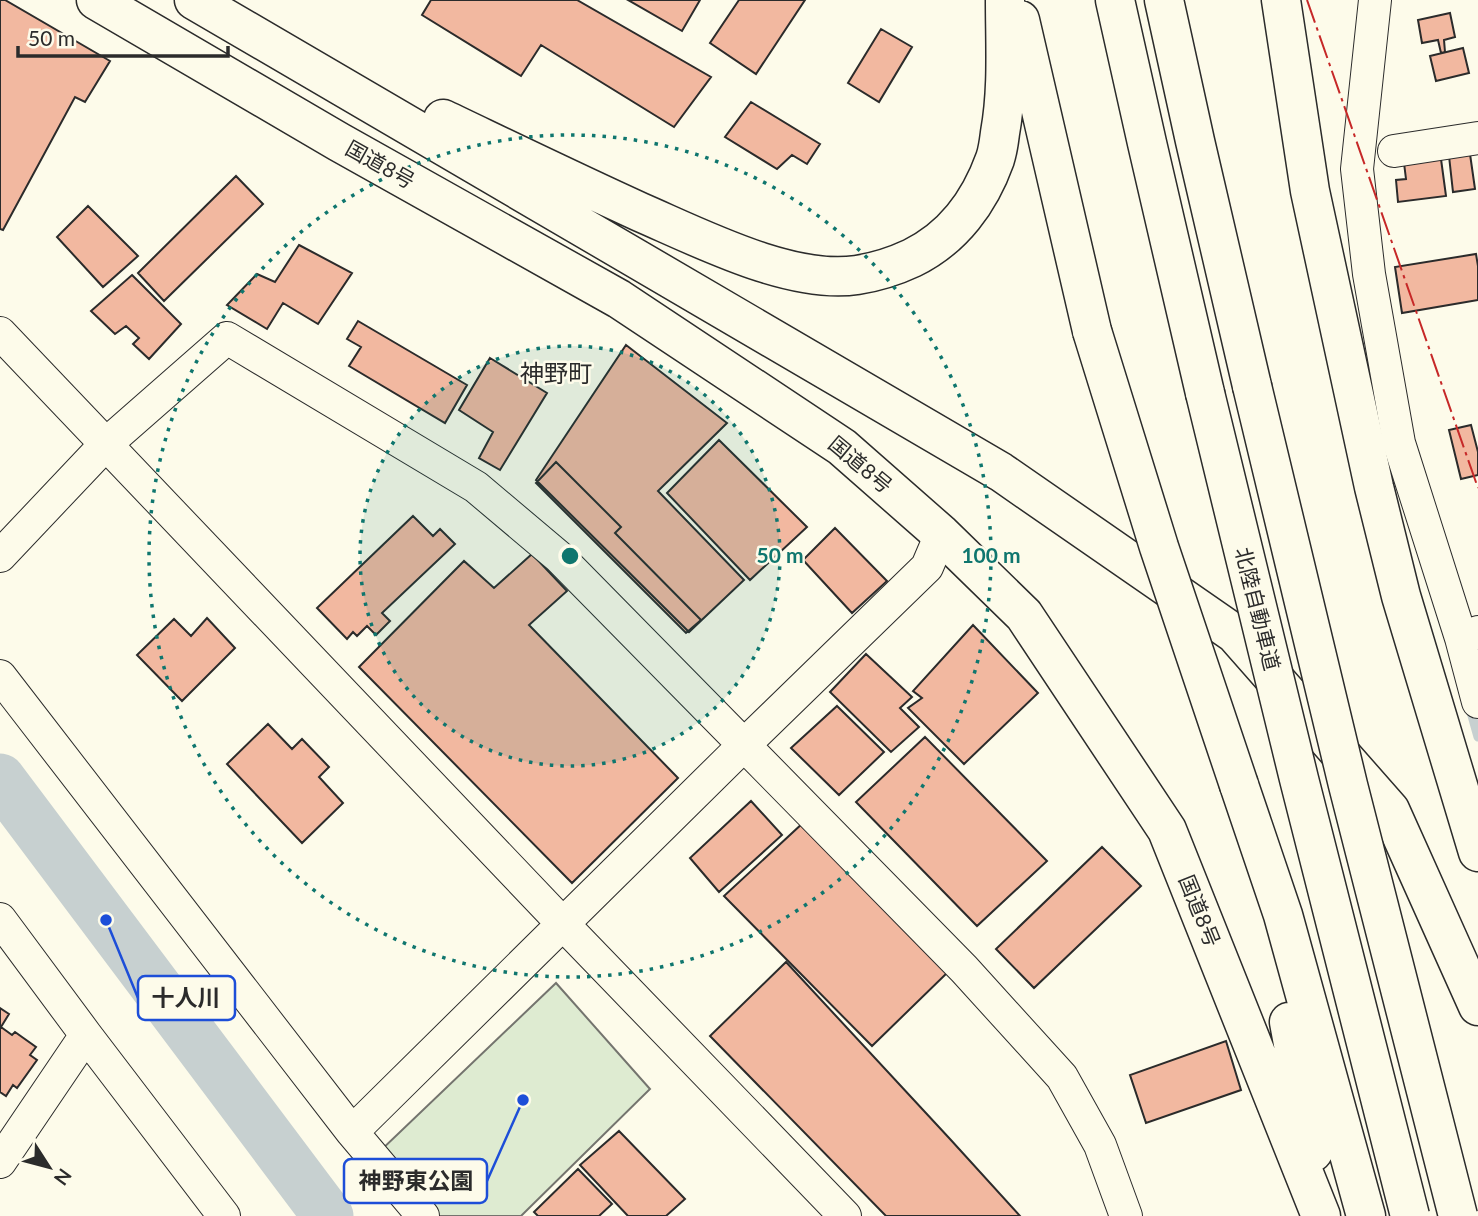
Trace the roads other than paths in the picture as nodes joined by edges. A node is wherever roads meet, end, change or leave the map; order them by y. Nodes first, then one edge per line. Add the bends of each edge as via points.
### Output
1 (96, 0) edge
2 (1005, 0) edge
3 (1016, 0) edge
4 (1115, 0) edge
5 (1164, 0) edge
6 (1281, 0) edge
7 (1375, 0) edge
8 (201, 3) edge
9 (1478, 138) edge
10 (1394, 151) dead end
11 (0, 333) edge
12 (105, 445) junction
13 (941, 534) junction
14 (0, 555) edge
15 (1469, 635) edge
16 (0, 676) edge
17 (1478, 702) edge
18 (744, 745) junction
19 (1239, 785) junction
20 (1478, 852) edge
21 (0, 919) edge
22 (562, 923) junction
23 (1478, 1006) edge
24 (86, 1035) junction
25 (352, 1132) junction
26 (0, 1162) edge
27 (224, 1216) edge
28 (423, 1216) edge
29 (845, 1216) edge
30 (1126, 1216) edge
31 (1323, 1216) edge
32 (1366, 1216) edge
33 (1410, 1216) edge
34 (1458, 1216) edge

1 - 13 highway, 国道8号 via 619,299 842,447
2 - 8 highway via 1004,110 996,157 980,194 957,226 930,249 894,266 855,275 817,275 765,264 705,241
3 - 19 highway, bridge via 1092,331
4 - 33 highway, 北陸自動車道, bridge via 1205,393
5 - 34 highway, bridge via 1345,772
6 - 20 highway via 1310,191 1374,487 1401,596
7 - 15 street via 1357,169 1369,274 1399,443
8 - 23 highway via 1001,471 1235,634 1390,810
9 - 10 street
11 - 12 street
12 - 14 street
12 - 18 street via 227,338 476,487 559,557
12 - 22 street
13 - 18 street via 927,568
13 - 31 highway, 国道8号 via 1024,615 1167,830
15 - 17 street
16 - 25 street
18 - 22 street
18 - 30 street via 964,969 1062,1077 1100,1145
19 - 31 highway via 1290,1026
19 - 32 highway via 1283,915
21 - 24 street
22 - 25 street
22 - 29 street
24 - 26 street
24 - 27 street
25 - 28 street

